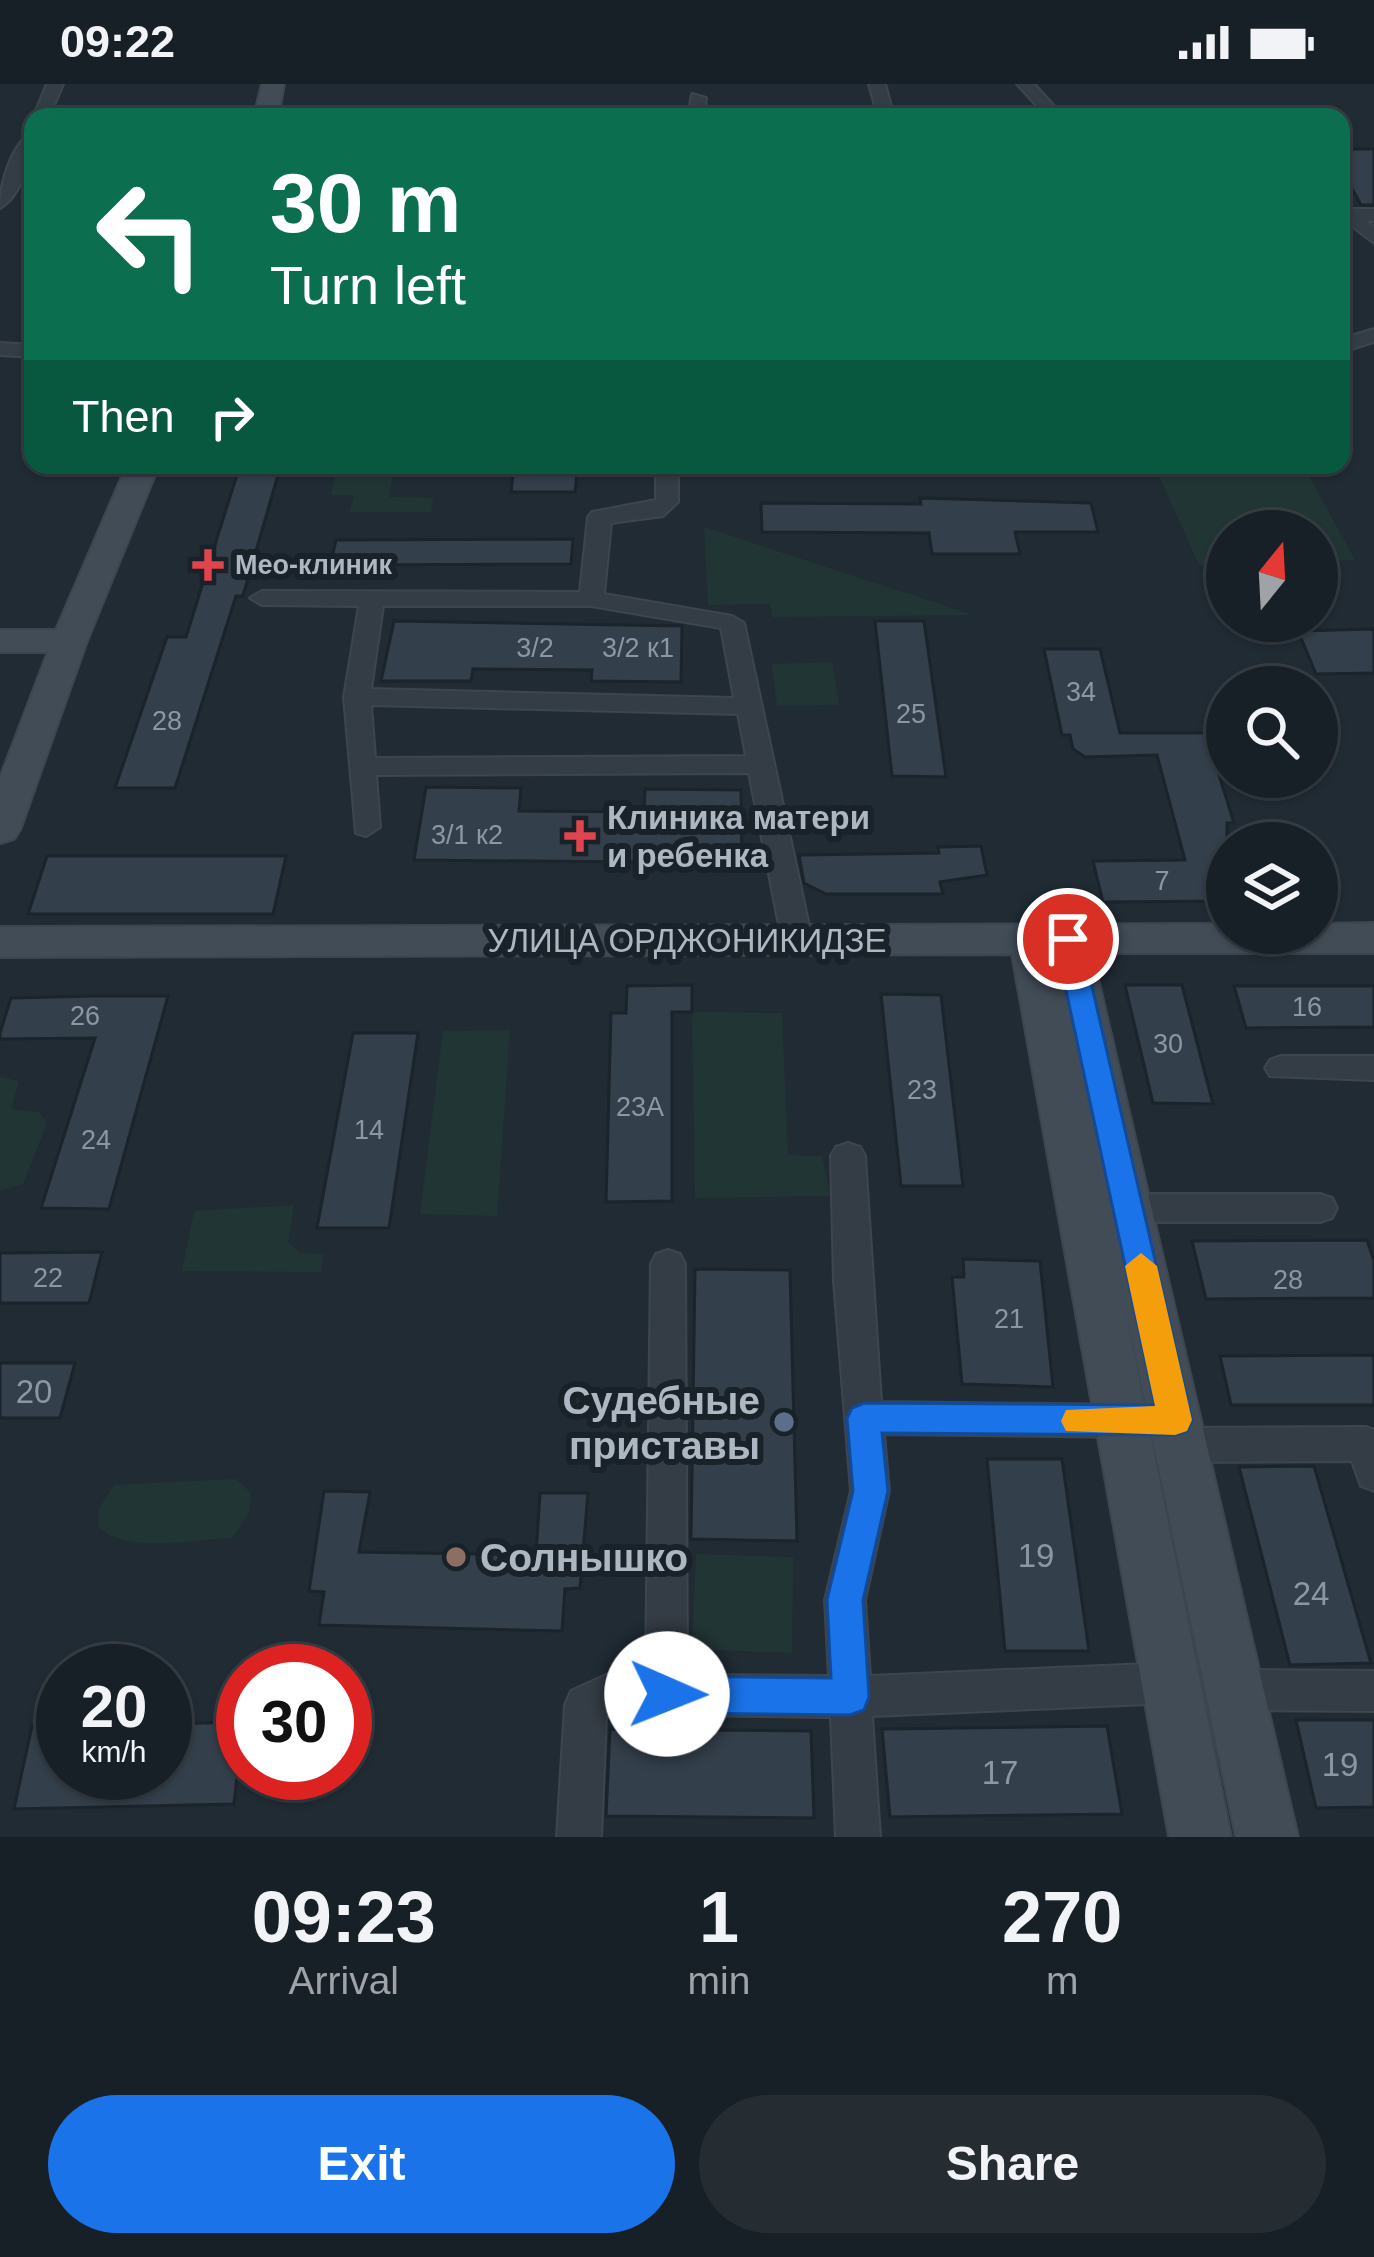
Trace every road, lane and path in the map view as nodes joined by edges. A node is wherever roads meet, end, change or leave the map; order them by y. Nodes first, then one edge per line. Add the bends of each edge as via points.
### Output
1 (1025, 84) edge
2 (1047, 108) edge
3 (24, 157) edge
4 (0, 203) edge
5 (1350, 216) edge
6 (1374, 237) edge
7 (139, 474) edge
8 (667, 474) edge
9 (262, 598) dead end
10 (372, 598) junction
11 (591, 598) junction
12 (0, 641) edge
13 (69, 641) junction
14 (357, 697) junction
15 (749, 706) junction
16 (761, 764) junction
17 (362, 766) junction
18 (367, 827) dead end
19 (0, 830) edge
20 (1374, 938) edge
21 (1049, 939) junction
22 (797, 940) junction
23 (0, 942) edge
24 (1281, 1068) dead end
25 (1374, 1068) edge
26 (848, 1156) dead end
27 (1128, 1208) junction
28 (1320, 1208) dead end
29 (668, 1264) dead end
30 (864, 1418) junction
31 (1122, 1421) junction
32 (1178, 1433) junction
33 (1374, 1474) edge
34 (1171, 1683) junction
35 (1235, 1690) junction
36 (1374, 1691) edge
37 (667, 1694) junction
38 (850, 1697) junction
39 (579, 1837) edge
40 (858, 1837) edge
41 (1200, 1837) edge
42 (1268, 1837) edge

1 - 2 street
3 - 4 street
5 - 6 street
7 - 13 street
8 - 11 street via 667,502 656,511 600,517
9 - 10 street
10 - 11 street
10 - 14 street
11 - 15 street via 732,623
12 - 13 street
13 - 19 street
14 - 15 street
14 - 17 street
15 - 16 street
16 - 17 street
16 - 22 street
17 - 18 street
20 - 21 street, УЛИЦА ОРДЖОНИКИДЗЕ
21 - 22 street, УЛИЦА ОРДЖОНИКИДЗЕ
21 - 27 street
21 - 31 street
22 - 23 street, УЛИЦА ОРДЖОНИКИДЗЕ
24 - 25 street
26 - 30 street
27 - 28 street
27 - 32 street
29 - 37 street
30 - 31 street
30 - 38 street via 870,1491 845,1600
31 - 32 street
31 - 34 street
32 - 33 street via 1366,1444
32 - 35 street
34 - 38 street
34 - 41 street
35 - 36 street
35 - 42 street
37 - 38 street
37 - 39 street via 608,1694 586,1705
38 - 40 street

